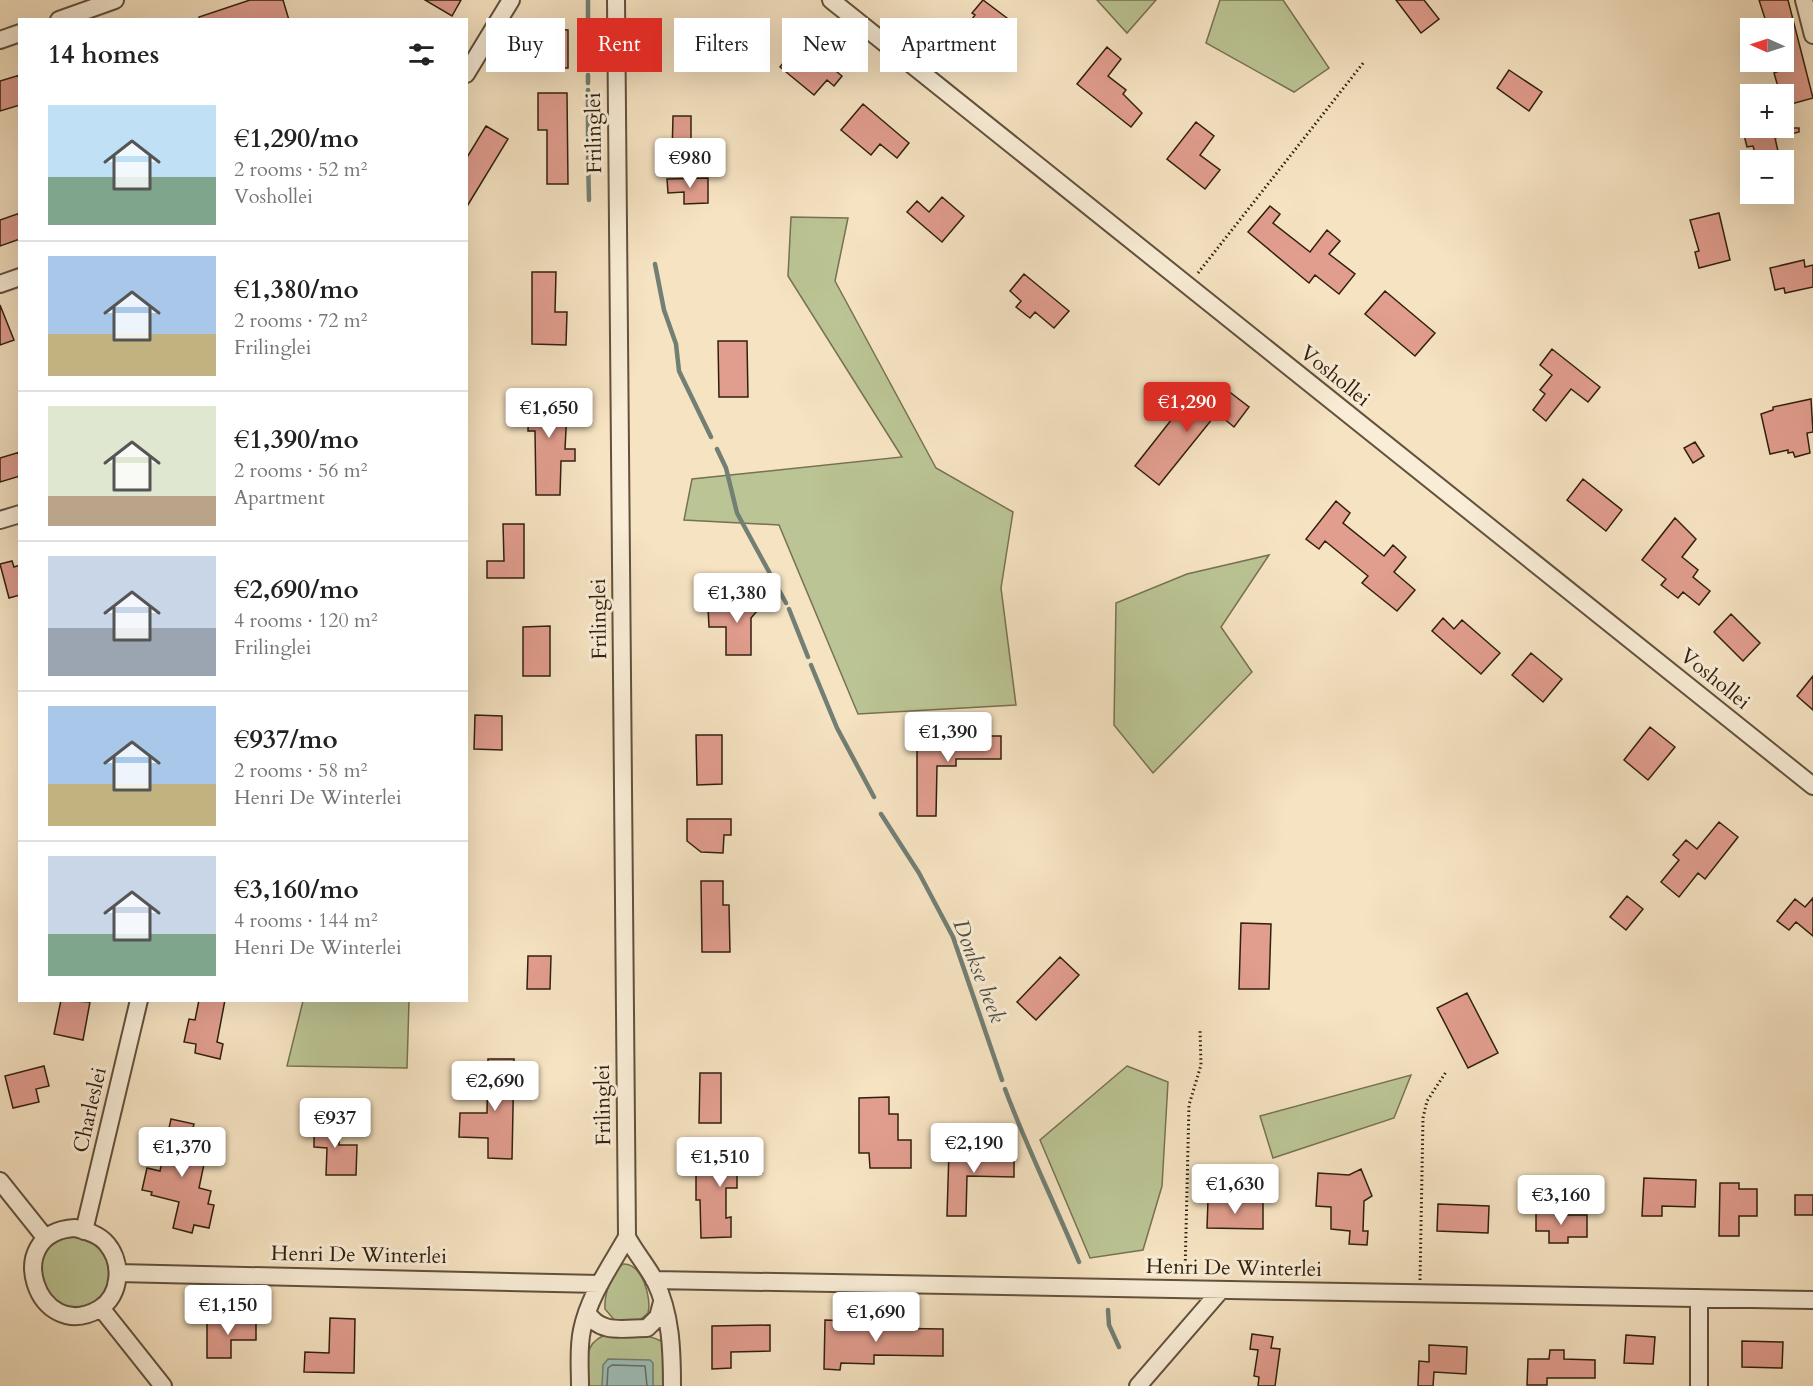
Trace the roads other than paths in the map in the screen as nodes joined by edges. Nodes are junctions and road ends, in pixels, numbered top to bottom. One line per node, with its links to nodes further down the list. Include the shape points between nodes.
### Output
1 (116, 0): 6 (street)
2 (511, 0): 10 (street)
3 (616, 0): 20 (street, Frilinglei)
4 (831, 0): 15 (street, Voshollei)
5 (1804, 0): 8 (street)
6 (65, 18)
7 (18, 34): 9 (street)
8 (1813, 35)
9 (0, 40)
10 (468, 71)
11 (18, 278): 12 (street)
12 (0, 284)
13 (18, 515): 14 (street)
14 (0, 520)
15 (1813, 786)
16 (139, 1002): 18 (street, Charleslei)
17 (0, 1180): 19 (street)
18 (84, 1231): 19 (street, via 64,1228); 21 (street, via 107,1244)
19 (44, 1236): 28 (street, via 36,1245 29,1268 38,1297 63,1314 90,1314)
20 (627, 1237): 22 (street); 23 (street)
21 (118, 1273): 23 (street, Henri De Winterlei); 28 (street, via 110,1299)
22 (654, 1280): 24 (street, Henri De Winterlei); 27 (street)
23 (600, 1284): 29 (street)
24 (1221, 1290): 25 (street, Henri De Winterlei); 33 (street)
25 (1699, 1298): 26 (street, Henri De Winterlei); 34 (street)
26 (1813, 1300)
27 (662, 1302): 29 (street, via 658,1317 647,1328 600,1327); 32 (street, via 672,1335)
28 (101, 1308): 30 (street)
29 (587, 1312): 31 (street, via 580,1346)
30 (163, 1386)
31 (580, 1386)
32 (672, 1386)
33 (1138, 1386)
34 (1699, 1386)

